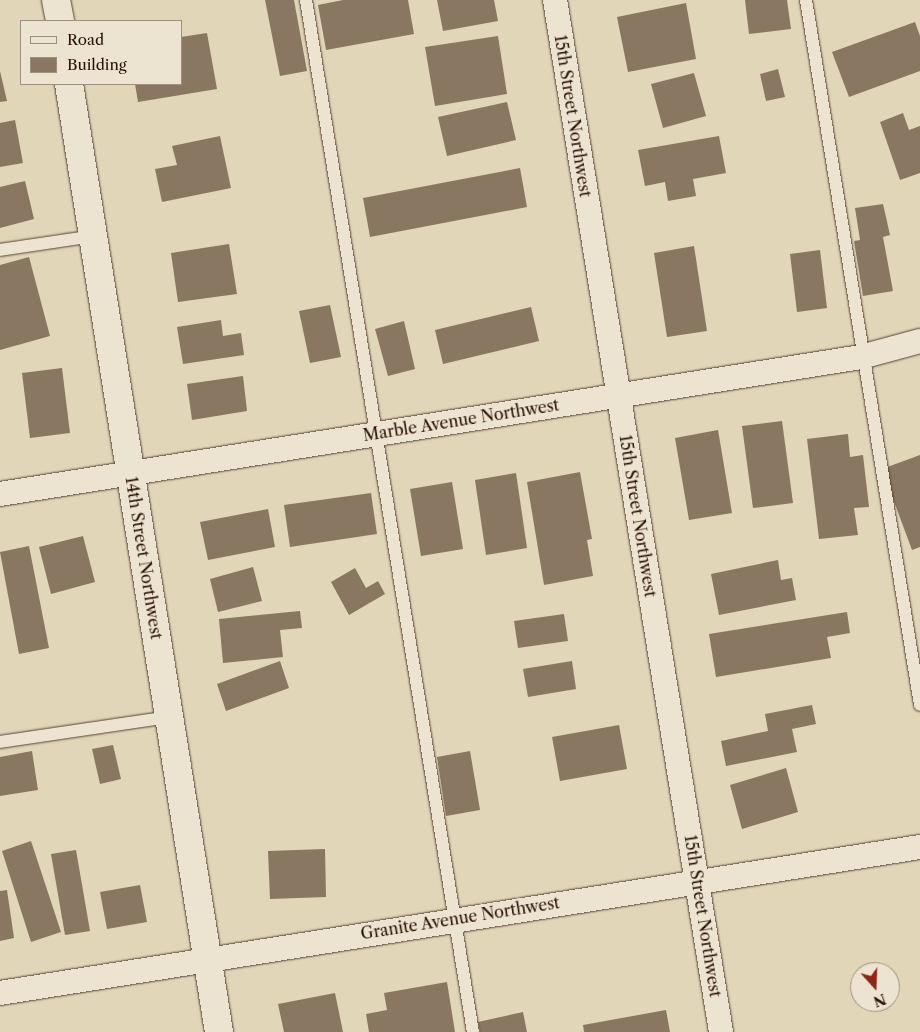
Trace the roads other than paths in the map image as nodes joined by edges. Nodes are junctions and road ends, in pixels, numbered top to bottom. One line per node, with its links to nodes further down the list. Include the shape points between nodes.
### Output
1 (56, 0): 5 (street)
2 (306, 0): 12 (lane)
3 (555, 0): 11 (street, 15th Street Northwest)
4 (806, 0): 10 (lane)
5 (60, 20)
6 (70, 85): 7 (street, 14th Street Northwest)
7 (94, 236): 8 (lane); 13 (street, 14th Street Northwest)
8 (0, 250)
9 (920, 341): 10 (street, Marble Avenue Northwest)
10 (861, 357): 11 (street, Marble Avenue Northwest); 15 (lane)
11 (617, 395): 12 (street, Marble Avenue Northwest); 19 (street, 15th Street Northwest)
12 (375, 433): 13 (street, Marble Avenue Northwest); 20 (lane)
13 (131, 473): 14 (street, Marble Avenue Northwest); 16 (street, 14th Street Northwest)
14 (0, 494)
15 (920, 705)
16 (169, 717): 17 (lane); 21 (street, 14th Street Northwest)
17 (0, 742)
18 (920, 847): 19 (street, Granite Avenue Northwest)
19 (697, 880): 20 (street, Granite Avenue Northwest); 25 (street, 15th Street Northwest)
20 (454, 919): 21 (street, Granite Avenue Northwest); 24 (lane)
21 (208, 960): 22 (street, Granite Avenue Northwest); 23 (street, 14th Street Northwest)
22 (0, 992)
23 (219, 1032)
24 (473, 1032)
25 (721, 1032)

